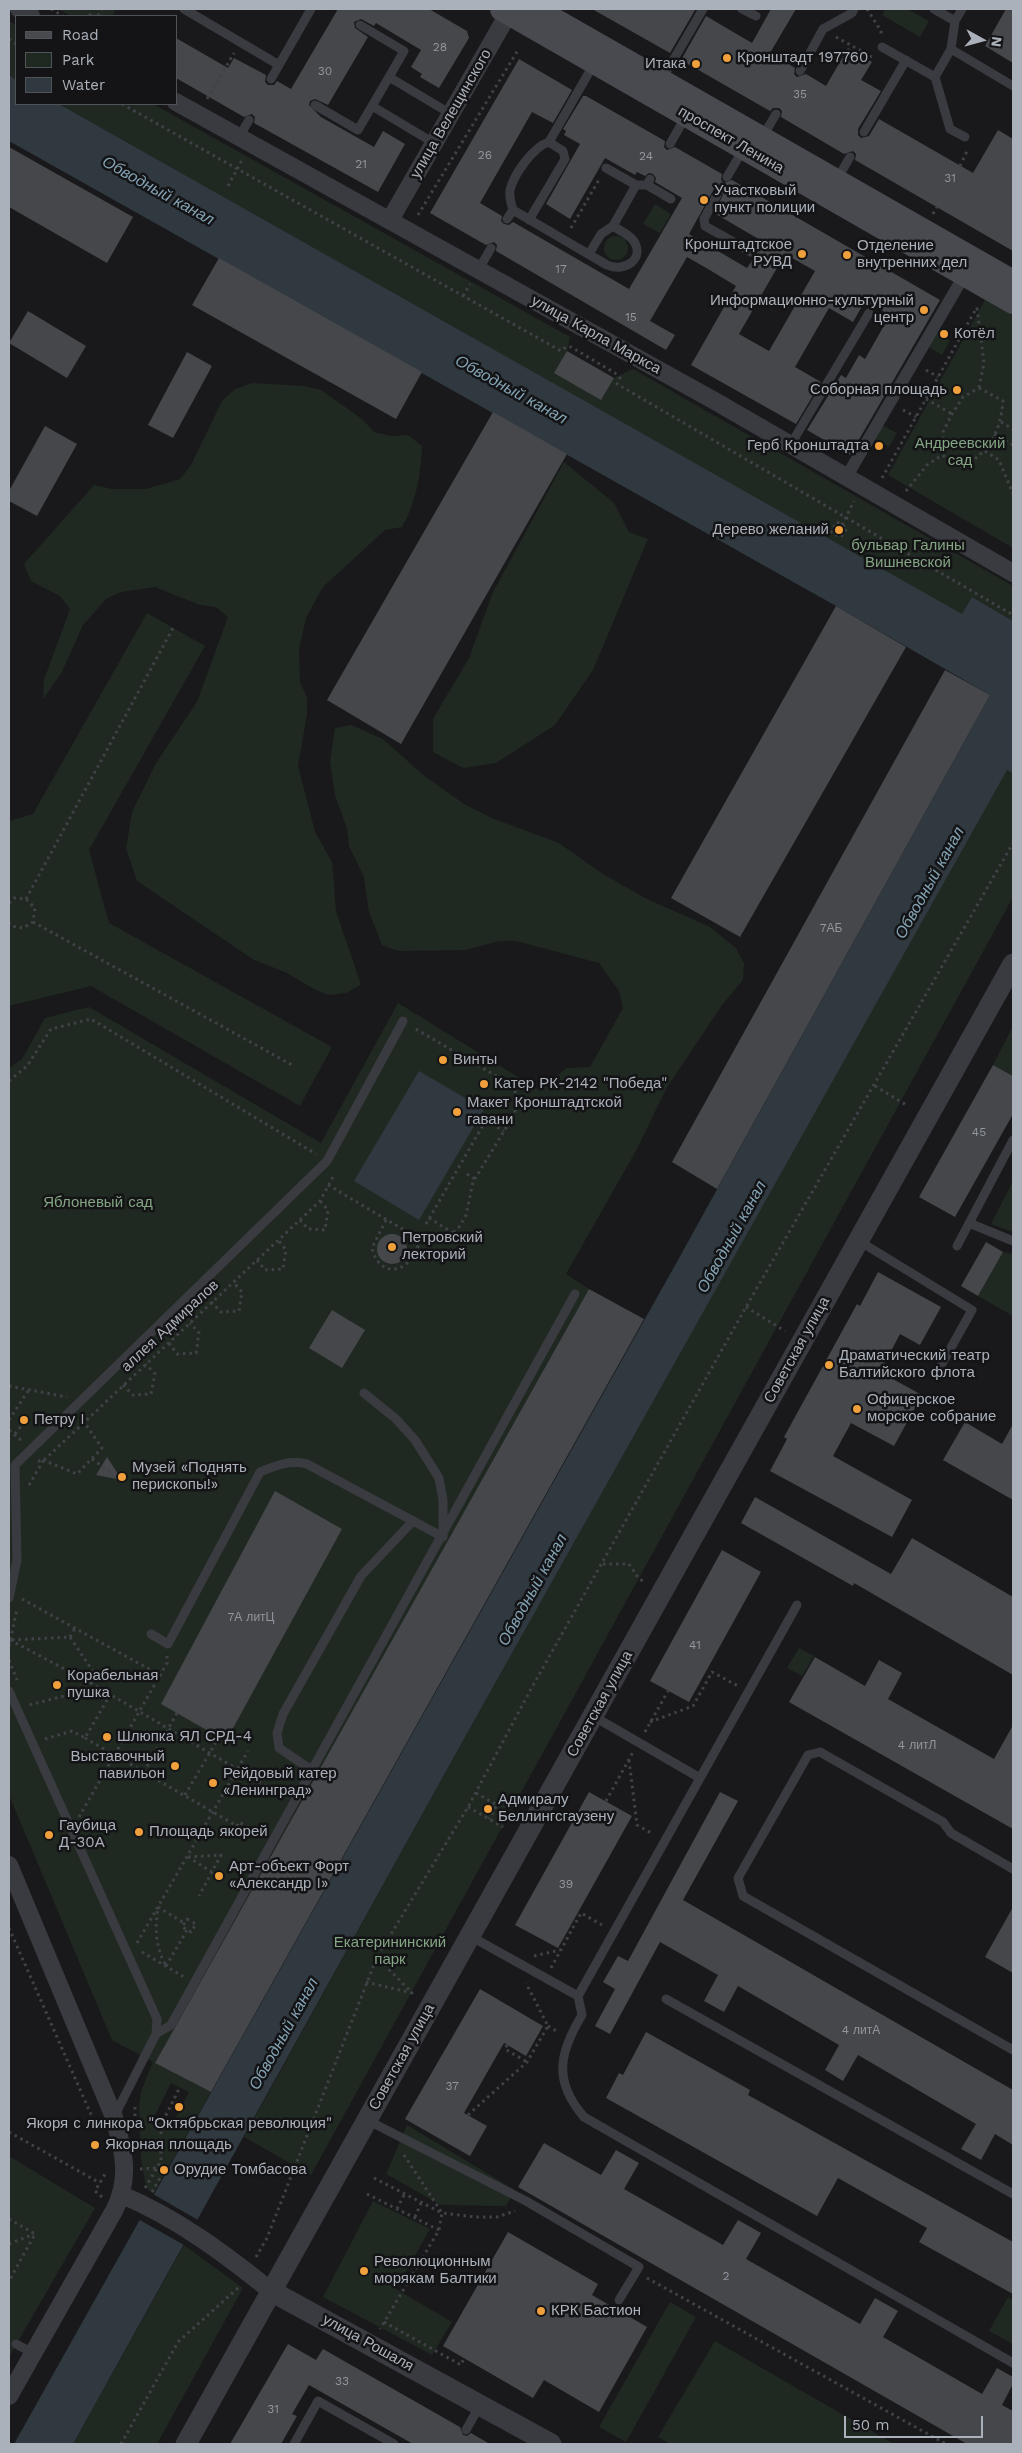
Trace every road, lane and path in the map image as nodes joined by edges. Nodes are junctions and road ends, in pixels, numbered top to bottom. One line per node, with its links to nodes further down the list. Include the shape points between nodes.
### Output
1 (18, 9): 13 (street)
2 (184, 9): 12 (lane)
3 (311, 9): 24 (lane)
4 (535, 9): 30 (main road, проспект Ленина)
5 (702, 9): 30 (lane)
6 (742, 9): 14 (lane)
7 (854, 9): 17 (lane)
8 (866, 9): 19 (path, via 881,31)
9 (934, 9): 15 (lane)
10 (962, 9): 15 (lane)
11 (507, 10): 23 (main road, проспект Ленина); 36 (street, улица Велещинского)
12 (195, 11): 18 (lane)
13 (29, 15)
14 (756, 16)
15 (955, 21): 20 (lane)
16 (360, 24): 26 (lane, via 404,51)
17 (823, 29): 19 (path, via 876,59); 25 (lane)
18 (240, 42): 24 (lane); 38 (path)
19 (886, 49): 22 (lane)
20 (950, 49): 27 (lane); 29 (lane)
21 (518, 50): 57 (path)
22 (906, 60): 27 (lane); 40 (lane)
23 (595, 62): 30 (main road, проспект Ленина); 43 (lane)
24 (279, 65): 28 (lane)
25 (800, 71)
26 (389, 77): 34 (lane); 36 (lane)
27 (935, 77): 41 (lane, via 950,129)
28 (271, 78)
29 (1013, 86)
30 (657, 88): 35 (main road, проспект Ленина)
31 (178, 103): 38 (street, улица Карла Маркса)
32 (124, 105): 49 (path)
33 (315, 105): 34 (lane, via 358,130)
34 (372, 106): 44 (lane)
35 (691, 108): 45 (main road, проспект Ленина); 46 (lane)
36 (451, 114): 44 (street, улица Велещинского)
37 (776, 114): 45 (lane)
38 (198, 115): 42 (street, улица Карла Маркса)
39 (248, 120): 42 (lane)
40 (864, 132)
41 (965, 137)
42 (245, 141): 49 (path); 59 (street, улица Карла Маркса)
43 (549, 142): 56 (lane, via 532,151 511,188 509,198); 60 (lane, via 563,150 565,159)
44 (434, 143): 59 (street, улица Велещинского)
45 (753, 143): 50 (lane); 53 (main road, проспект Ленина)
46 (670, 144)
47 (850, 157): 53 (lane)
48 (606, 168): 51 (lane); 62 (path)
49 (237, 169): 52 (path); 86 (path, via 561,351 571,348 615,373 620,378 617,384)
50 (727, 177)
51 (636, 185): 55 (lane, via 648,182); 61 (lane)
52 (228, 186)
53 (832, 188): 67 (main road, проспект Ленина); 68 (main road, проспект Ленина)
54 (717, 195): 64 (lane, via 704,218 706,226)
55 (671, 199)
56 (513, 210): 58 (lane); 60 (lane)
57 (418, 215)
58 (508, 219)
59 (390, 220): 66 (street, улица Карла Маркса)
60 (530, 220): 62 (lane)
61 (612, 226): 65 (lane, via 601,234); 65 (lane, via 632,239 636,256 631,263 624,268 615,268)
62 (564, 240): 65 (lane)
63 (491, 248): 66 (lane)
64 (751, 252)
65 (589, 254)
66 (479, 269): 77 (street, улица Карла Маркса)
67 (965, 274): 69 (main road, проспект Ленина); 81 (street)
68 (1013, 282)
69 (1013, 302)
70 (869, 313): 77 (lane)
71 (979, 388): 72 (path, via 984,363 977,307); 73 (path, via 963,396); 74 (path, via 1003,401)
72 (926, 399): 73 (path); 82 (path)
73 (952, 414): 80 (path, via 943,432)
74 (1001, 422): 75 (path); 76 (path)
75 (1013, 429)
76 (994, 434): 78 (path); 79 (path)
77 (792, 444): 81 (street, улица Карла Маркса)
78 (1013, 445)
79 (985, 452): 80 (path, via 964,468); 84 (path, via 999,460)
80 (942, 455): 83 (path, via 927,465)
81 (847, 476): 88 (street, улица Карла Маркса)
82 (882, 478)
83 (906, 492)
84 (1013, 494)
85 (855, 500): 86 (path)
86 (846, 517): 87 (path); 89 (path)
87 (842, 525): 87 (path, via 847,528 841,537 832,532 837,522)
88 (1013, 573)
89 (1013, 614)
90 (173, 628): 92 (path)
91 (1013, 843): 101 (path)
92 (26, 898): 93 (path, via 14,898); 94 (path, via 34,908)
93 (9, 903)
94 (33, 922): 95 (path, via 23,928); 99 (path)
95 (9, 926)
96 (1010, 976): 120 (street, Советская улица)
97 (403, 1022): 107 (lane)
98 (408, 1036): 105 (path, via 413,1027 510,1084 515,1091 515,1113)
99 (292, 1065)
100 (9, 1081): 107 (path, via 27,1066 50,1029 91,1019)
101 (874, 1086): 102 (path); 127 (path)
102 (908, 1106)
103 (490, 1114): 104 (path)
104 (486, 1121): 105 (path); 112 (path)
105 (504, 1131): 109 (path)
106 (1013, 1140): 115 (lane)
107 (327, 1160): 110 (path, аллея Адмиралов, via 338,1167); 137 (lane)
108 (467, 1174): 109 (path)
109 (475, 1179): 117 (path, via 466,1216)
110 (328, 1185): 111 (path, аллея Адмиралов); 114 (path)
111 (320, 1201): 113 (path, аллея Адмиралов); 113 (path, via 328,1210 325,1230 308,1229)
112 (429, 1218): 116 (path); 117 (path)
113 (300, 1220): 118 (path, аллея Адмиралов)
114 (386, 1220): 119 (path); 119 (path, via 372,1248 378,1264 385,1268 400,1268 408,1263)
115 (969, 1223): 121 (lane); 122 (lane)
116 (426, 1224)
117 (453, 1233): 119 (path, via 446,1238)
118 (278, 1240): 123 (path, аллея Адмиралов); 123 (path, via 286,1250 283,1269 265,1270)
119 (421, 1240)
120 (858, 1241): 132 (lane, via 972,1310); 173 (street, Советская улица)
121 (1013, 1241)
122 (957, 1246)
123 (256, 1260): 124 (path, аллея Адмиралов)
124 (233, 1282): 126 (path, аллея Адмиралов); 126 (path, via 242,1292 239,1311 220,1312)
125 (575, 1294): 150 (lane)
126 (212, 1302): 128 (path, аллея Адмиралов)
127 (746, 1307): 129 (path); 151 (path)
128 (190, 1323): 130 (path, аллея Адмиралов); 130 (path, via 199,1333 196,1352 178,1354)
129 (785, 1331)
130 (168, 1343): 131 (path, аллея Адмиралов)
131 (146, 1364): 133 (path, аллея Адмиралов); 133 (path, via 155,1374 151,1394 134,1395)
132 (939, 1369)
133 (124, 1385): 138 (path, аллея Адмиралов)
134 (9, 1386): 135 (path)
135 (28, 1391): 137 (path); 139 (path)
136 (364, 1393): 150 (lane, via 396,1419 439,1478 443,1500)
137 (82, 1399): 138 (path); 144 (lane)
138 (105, 1402): 140 (path, аллея Адмиралов)
139 (9, 1420)
140 (84, 1422): 145 (path, via 102,1448); 146 (path, аллея Адмиралов)
141 (22, 1425): 143 (path)
142 (9, 1430): 143 (path)
143 (15, 1434): 144 (path)
144 (31, 1450): 146 (path); 147 (lane)
145 (92, 1459): 146 (path, via 77,1474); 148 (path)
146 (43, 1460): 147 (path)
147 (15, 1465): 153 (lane, via 17,1560)
148 (112, 1473)
149 (413, 1521): 150 (lane); 159 (lane, via 307,1464 294,1461 260,1472); 184 (lane, via 360,1576 283,1714 277,1733 279,1748)
150 (442, 1537): 184 (lane)
151 (603, 1564): 152 (path, via 629,1564 639,1579); 187 (path)
152 (647, 1583)
153 (10, 1595): 155 (path)
154 (797, 1605): 165 (lane)
155 (75, 1628): 157 (path); 161 (path)
156 (151, 1634): 159 (lane)
157 (70, 1637): 158 (path); 162 (path, via 94,1673)
158 (10, 1640): 162 (path)
159 (168, 1644): 161 (path, via 167,1663)
160 (9, 1660): 163 (path)
161 (160, 1675): 170 (path)
162 (89, 1682): 166 (path); 168 (path, via 84,1691)
163 (20, 1687)
164 (9, 1691): 169 (lane)
165 (748, 1692): 174 (path, via 712,1672 693,1706); 186 (lane)
166 (110, 1695): 170 (path); 177 (path)
167 (24, 1696): 168 (path)
168 (28, 1705): 169 (path); 172 (path)
169 (16, 1708): 178 (lane)
170 (139, 1712): 175 (path); 181 (path)
171 (177, 1713): 175 (path)
172 (32, 1714)
173 (592, 1716): 186 (lane); 207 (street, Советская улица)
174 (650, 1722)
175 (168, 1729): 180 (path); 185 (path)
176 (219, 1737): 180 (path)
177 (85, 1738): 178 (path, via 72,1731); 181 (path)
178 (32, 1743): 222 (lane, via 157,2018)
179 (248, 1751): 183 (path)
180 (209, 1753): 183 (path); 188 (path)
181 (115, 1755): 185 (path); 191 (path, via 77,1820)
182 (629, 1760): 196 (path, via 637,1825)
183 (237, 1770): 189 (path); 192 (path)
184 (313, 1771): 222 (lane, via 171,2025)
185 (144, 1772): 188 (path)
186 (700, 1778): 196 (lane)
187 (476, 1793): 190 (path); 193 (path, via 497,1805)
188 (185, 1795): 192 (path)
189 (288, 1799)
190 (468, 1807): 193 (path); 212 (path)
191 (74, 1812)
192 (213, 1812): 194 (path); 197 (path)
193 (489, 1819): 195 (path)
194 (237, 1826)
195 (503, 1827)
196 (664, 1841): 206 (lane)
197 (187, 1857): 200 (path); 200 (path, via 221,1855); 202 (path)
198 (9, 1865): 229 (street)
199 (1013, 1870): 224 (lane, via 951,1833 943,1822 820,1752 808,1755 738,1878 743,1896)
200 (212, 1872): 201 (path)
201 (199, 1896)
202 (158, 1907): 203 (path); 209 (path); 214 (path, via 156,1941)
203 (184, 1923): 205 (path, via 182,1927); 205 (path, via 187,1919 196,1924 191,1932)
204 (9, 1928): 233 (path)
205 (187, 1930): 214 (path)
206 (614, 1932): 210 (path, via 581,1913); 220 (lane)
207 (470, 1936): 213 (lane); 230 (street, Советская улица)
208 (131, 1938): 209 (path)
209 (135, 1948): 211 (path); 214 (path)
210 (560, 1950): 213 (path); 217 (path)
211 (138, 1956)
212 (377, 1957): 218 (path); 218 (path, via 412,1993)
213 (514, 1960): 217 (lane); 225 (path, via 548,2026)
214 (166, 1966): 216 (path)
215 (191, 1969): 216 (path)
216 (186, 1978): 219 (path)
217 (545, 1978): 220 (lane)
218 (366, 1982): 255 (path, via 267,2238)
219 (182, 1985)
220 (578, 1996): 266 (lane, via 582,2015 568,2038 562,2064 565,2087 572,2103 584,2117)
221 (666, 1999): 243 (lane)
222 (156, 2034): 229 (lane)
223 (507, 2045): 225 (path, via 505,2049)
224 (1013, 2050)
225 (527, 2062): 228 (path)
226 (180, 2087): 236 (path, via 161,2125 161,2161)
227 (136, 2098): 231 (path)
228 (468, 2115)
229 (114, 2117): 245 (street, via 126,2176)
230 (367, 2120): 256 (lane, via 526,2201 639,2267); 259 (street, Советская улица)
231 (135, 2124)
232 (9, 2132): 245 (path, via 100,2183 96,2191)
233 (100, 2134)
234 (400, 2149): 249 (path)
235 (136, 2164): 237 (path)
236 (157, 2168): 237 (path); 244 (path)
237 (138, 2169): 239 (path)
238 (163, 2173): 244 (path)
239 (139, 2177)
240 (374, 2178): 241 (path)
241 (405, 2193): 246 (path); 247 (path)
242 (367, 2194): 247 (path)
243 (1013, 2194)
244 (146, 2197): 245 (street, улица Рошаля); 259 (street, улица Рошаля)
245 (114, 2198): 264 (street)
246 (421, 2202): 249 (path); 250 (path)
247 (397, 2209): 250 (path)
248 (524, 2209): 249 (path, via 497,2216)
249 (442, 2213): 252 (path)
250 (414, 2217): 252 (path)
251 (9, 2219): 253 (path)
252 (439, 2230): 261 (path)
253 (35, 2234): 254 (path); 257 (path)
254 (9, 2244)
255 (255, 2258)
256 (636, 2272): 260 (lane); 275 (path)
257 (9, 2281)
258 (236, 2289): 270 (path, via 178,2342)
259 (272, 2291): 268 (street, улица Рошаля); 271 (street, Советская улица)
260 (619, 2300)
261 (384, 2322): 262 (path); 265 (path, via 461,2365)
262 (381, 2328)
263 (16, 2344): 264 (lane)
264 (33, 2354): 267 (street)
265 (464, 2358)
266 (1013, 2363)
267 (9, 2396)
268 (480, 2405): 269 (lane); 274 (street, улица Рошаля)
269 (466, 2430)
270 (120, 2444)
271 (186, 2444)
272 (294, 2444): 273 (lane, via 318,2401)
273 (394, 2444)
274 (552, 2444)
275 (946, 2444)

